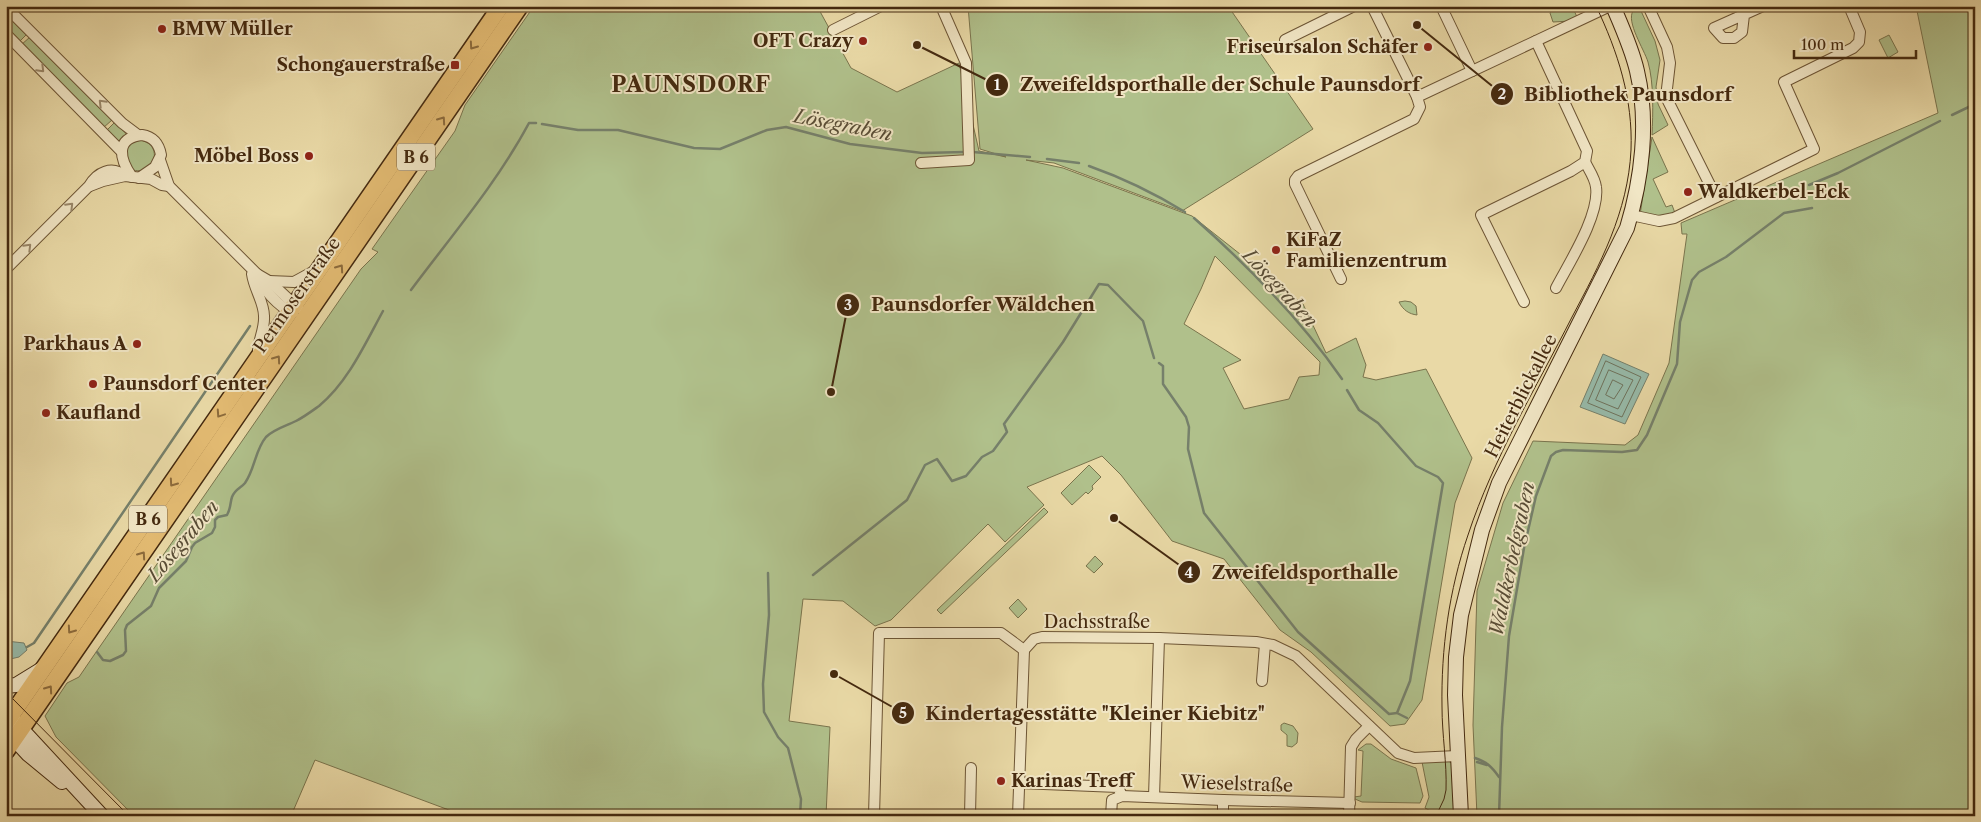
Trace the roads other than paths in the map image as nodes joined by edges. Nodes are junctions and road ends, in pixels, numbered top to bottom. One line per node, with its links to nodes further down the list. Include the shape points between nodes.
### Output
1 (501, 6): 29 (main road, Permoserstraße / B 6, one-way to 29)
2 (520, 6): 37 (main road, Permoserstraße / B 6, one-way to 2)
3 (881, 6): 14 (street)
4 (941, 6): 24 (street, via 966,64 968,160)
5 (1354, 6): 16 (street)
6 (1372, 6): 19 (street)
7 (1441, 6): 18 (street)
8 (1611, 6): 17 (street); 28 (main road, Heiterblickallee, via 1626,36 1642,100 1639,173)
9 (1648, 6): 27 (street, via 1667,47 1670,63 1666,97)
10 (1763, 6): 13 (street)
11 (1849, 6): 27 (street, via 1860,32 1859,42 1784,82 1814,149)
12 (6, 7): 20 (street, one-way to 12, via 122,123)
13 (1744, 15)
14 (833, 30)
15 (6, 34): 21 (street, one-way to 21)
16 (1285, 40)
17 (1536, 41): 18 (street); 23 (street, via 1587,151)
18 (1472, 71): 19 (street)
19 (1416, 98): 32 (street, via 1420,107 1414,119 1295,180)
20 (138, 135): 21 (street, via 129,140); 22 (street, via 155,141 160,150)
21 (122, 151): 25 (street, via 122,160)
22 (160, 160): 25 (street, via 153,169); 26 (street)
23 (1585, 162): 34 (street, via 1596,186 1595,205); 35 (street, via 1481,215)
24 (921, 163)
25 (132, 177): 26 (street, via 151,179); 30 (street, one-way to 25, via 89,186)
26 (169, 186): 31 (street)
27 (1716, 197): 28 (street, via 1674,218 1659,221)
28 (1631, 214): 47 (main road, Heiterblickallee, via 1499,483 1482,530 1461,615 1456,656)
29 (321, 267): 33 (street, via 294,282); 36 (main road, Permoserstraße / B 6)
30 (6, 269)
31 (254, 271): 33 (street); 36 (street, via 259,282); 38 (street, via 254,286 264,316)
32 (1341, 280)
33 (269, 281): 36 (street)
34 (1556, 288)
35 (1524, 302)
36 (292, 308): 37 (street); 38 (main road, Permoserstraße / B 6)
37 (306, 318): 46 (main road, Permoserstraße / B 6, one-way to 37)
38 (258, 359): 42 (main road, Permoserstraße / B 6, one-way to 42)
39 (1160, 638): 40 (street, Dachsstraße); 41 (street, Dachsstraße, via 1042,637 1034,639); 51 (street)
40 (1265, 644): 43 (street); 45 (street, Dachsstraße, via 1296,656)
41 (1024, 650): 49 (street); 56 (street, Dachsstraße, via 1001,633 879,633)
42 (46, 666): 44 (main road, via 16,685); 46 (main road, Permoserstraße / B 6)
43 (1262, 681)
44 (6, 686)
45 (1368, 726): 47 (street, Dachsstraße, via 1404,756); 53 (street, via 1351,747)
46 (10, 729): 54 (main road, via 28,754); 55 (main road)
47 (1458, 756): 62 (main road, Heiterblickallee)
48 (971, 768): 57 (street)
49 (1019, 783): 50 (street, via 1118,787); 58 (street)
50 (1122, 796): 51 (street, Wieselstraße); 59 (street, via 1112,800)
51 (1154, 797): 52 (street, Wieselstraße)
52 (1223, 800): 53 (street, Wieselstraße); 60 (street)
53 (1350, 804): 61 (street)
54 (97, 816)
55 (102, 816)
56 (874, 816)
57 (970, 816)
58 (1018, 816)
59 (1111, 816)
60 (1223, 816)
61 (1349, 816)
62 (1461, 816)

